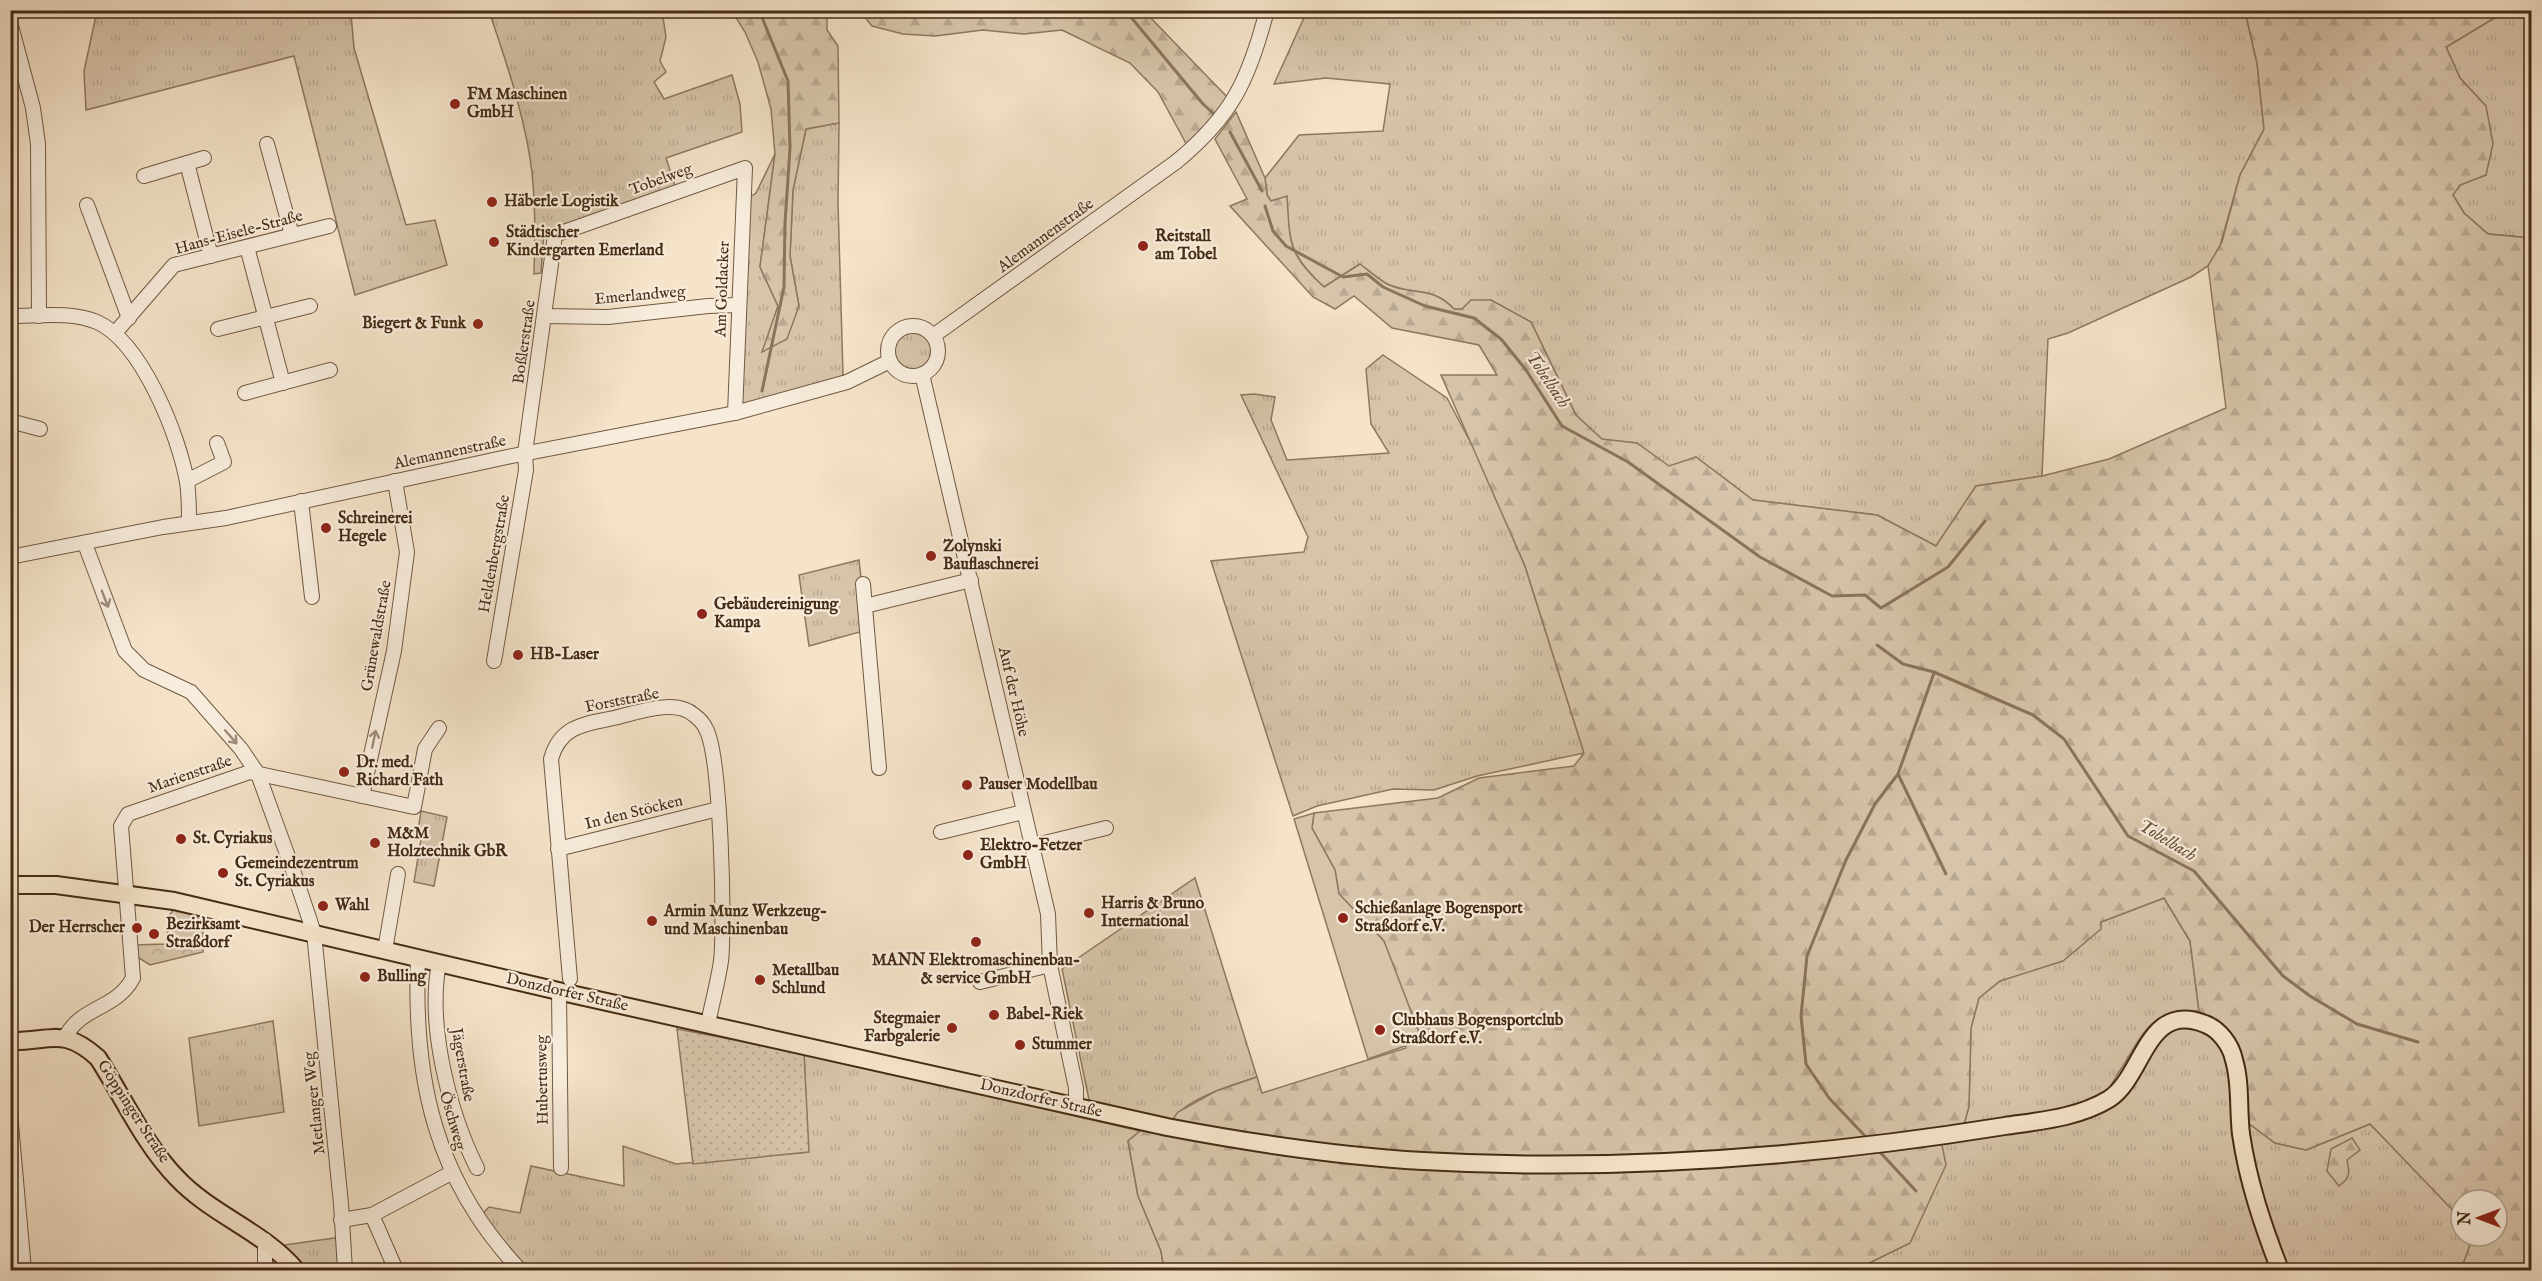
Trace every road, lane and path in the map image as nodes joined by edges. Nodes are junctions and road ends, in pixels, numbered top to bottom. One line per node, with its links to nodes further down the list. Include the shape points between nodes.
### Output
1 (1267, 10): 23 (street, Alemannenstraße, via 1257,48 1231,104 1204,139)
2 (10, 22): 17 (street, via 33,108 38,144)
3 (267, 144): 10 (street)
4 (204, 158): 5 (street)
5 (187, 163): 7 (street); 13 (street)
6 (745, 168): 11 (street, Tobelweg); 14 (street, Am Goldacker)
7 (144, 176)
8 (87, 205): 20 (street)
9 (329, 226): 10 (street, Hans-Eisele-Straße)
10 (292, 235): 12 (street, Hans-Eisele-Straße)
11 (555, 235): 18 (street, Boßlerstraße)
12 (247, 247): 13 (street, Hans-Eisele-Straße); 19 (street)
13 (211, 256): 20 (street, Hans-Eisele-Straße, via 174,265)
14 (738, 305): 18 (street, Emerlandweg, via 608,317); 29 (street, Am Goldacker)
15 (310, 306): 19 (street)
16 (10, 316): 17 (street)
17 (39, 316): 22 (street, via 72,316 96,322)
18 (545, 316): 33 (street, Boßlerstraße)
19 (265, 317): 21 (street); 27 (street)
20 (129, 318): 22 (street, Hans-Eisele-Straße)
21 (218, 329)
22 (115, 333): 34 (street, via 158,399)
23 (933, 336): 24 (street, via 921,327 900,329 888,346); 26 (street, via 938,346 937,358 932,368)
24 (890, 361): 26 (street, via 901,373); 29 (street, Alemannenstraße, via 836,385)
25 (330, 370): 27 (street)
26 (922, 374): 40 (street, Auf der Höhe)
27 (283, 383): 28 (street)
28 (245, 393)
29 (735, 413): 33 (street, Alemannenstraße)
30 (10, 421): 31 (street)
31 (40, 429)
32 (217, 443): 34 (street, via 224,462)
33 (525, 453): 35 (street, Alemannenstraße); 44 (street, Heldenbergstraße, via 526,470)
34 (187, 481): 37 (street)
35 (395, 481): 36 (street, Alemannenstraße); 48 (street, Grünewaldstraße, one-way to 35, via 394,651 407,552)
36 (302, 501): 37 (street, Alemannenstraße); 42 (street)
37 (189, 523): 38 (street, Alemannenstraße)
38 (85, 544): 39 (street, Alemannenstraße); 47 (street, Metlanger Weg, one-way to 47, via 125,651 144,670 191,692)
39 (10, 557)
40 (971, 580): 43 (street); 50 (street, Auf der Höhe)
41 (863, 584): 43 (street)
42 (312, 597)
43 (865, 606): 46 (street)
44 (494, 661)
45 (439, 728): 48 (street, Marienstraße, via 425,749 414,807)
46 (879, 768)
47 (258, 774): 48 (street, Marienstraße); 57 (street, Marienstraße, via 237,775 128,814 121,826); 58 (street, Metlanger Weg)
48 (362, 796)
49 (718, 809): 54 (street, In den Stöcken); 54 (street, Forststraße, via 707,729 693,714 666,707 584,724 555,742 550,759); 65 (street, Forststraße, via 721,961)
50 (1023, 812): 52 (street); 53 (street, Auf der Höhe)
51 (1106, 828): 53 (street)
52 (941, 832)
53 (1032, 846): 62 (street, Auf der Höhe, via 1048,914)
54 (558, 849): 64 (street, Forststraße)
55 (398, 874): 59 (street)
56 (10, 885): 57 (main road, Donzdorfer Straße, via 56,885)
57 (126, 894): 58 (main road, Donzdorfer Straße); 66 (street, Marienstraße, via 133,978 117,998 72,1024)
58 (314, 933): 59 (main road, Donzdorfer Straße); 74 (street, Metlanger Weg)
59 (385, 950): 60 (main road, Donzdorfer Straße)
60 (418, 958): 61 (main road, Donzdorfer Straße); 72 (street, Öschweg, via 418,1046 422,1075)
61 (439, 963): 64 (main road, Donzdorfer Straße); 70 (street, Jägerstraße, via 436,1016 446,1076 456,1120)
62 (1050, 964): 63 (street); 68 (street, Auf der Höhe, via 1076,1088)
63 (981, 982)
64 (564, 985): 65 (main road, Donzdorfer Straße); 71 (street, Hubertusweg)
65 (708, 1024): 68 (main road, Donzdorfer Straße)
66 (65, 1038): 67 (main road, Göppinger Straße); 75 (main road, Göppinger Straße, via 98,1058 176,1177 219,1212)
67 (10, 1041)
68 (1076, 1106): 82 (main road, Donzdorfer Straße, via 1266,1144 1424,1161 1556,1163 1771,1155 1948,1135 2073,1115 2117,1093 2162,1027 2180,1020 2196,1021 2209,1025 2224,1039 2235,1060 2248,1170 2257,1208)
69 (10, 1113): 76 (street)
70 (477, 1168)
71 (561, 1168)
72 (451, 1173): 73 (street); 81 (street, Öschweg, via 488,1233)
73 (372, 1215): 74 (street); 80 (street)
74 (341, 1220): 79 (street, Metlanger Weg)
75 (265, 1240): 77 (street); 78 (main road, Göppinger Straße)
76 (24, 1270)
77 (265, 1270)
78 (296, 1270)
79 (345, 1270)
80 (396, 1270)
81 (520, 1270)
82 (2280, 1270)

